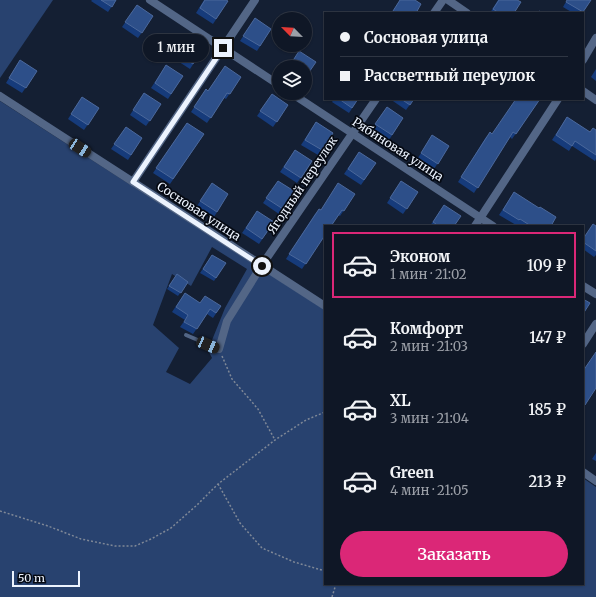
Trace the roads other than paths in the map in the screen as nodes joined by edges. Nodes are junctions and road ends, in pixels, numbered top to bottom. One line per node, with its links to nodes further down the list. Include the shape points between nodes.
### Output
1 (150, 0): 8 (street)
2 (255, 0): 8 (street)
3 (443, 0): 5 (street)
4 (448, 0): 6 (street)
5 (435, 12)
6 (466, 12)
7 (596, 38): 9 (street)
8 (223, 48): 10 (street); 18 (street)
9 (584, 58)
10 (272, 80)
11 (584, 92): 16 (street)
12 (0, 96): 18 (street, Сосновая улица)
13 (301, 100): 17 (street, Рябиновая улица)
14 (375, 100): 17 (street, Ягодный переулок)
15 (557, 100): 19 (street)
16 (596, 100)
17 (352, 134): 19 (street, Рябиновая улица); 22 (street, Ягодный переулок)
18 (133, 182): 22 (street, Сосновая улица)
19 (480, 218): 20 (street); 21 (street, Рябиновая улица)
20 (476, 225)
21 (491, 225)
22 (262, 266): 25 (street, Сосновая улица); 29 (street, Ягодный переулок, via 226,321)
23 (584, 287): 24 (street)
24 (596, 294)
25 (324, 305)
26 (596, 324): 28 (street)
27 (186, 335): 29 (lane)
28 (584, 342)
29 (219, 349)
30 (584, 473): 31 (street)
31 (596, 481)

